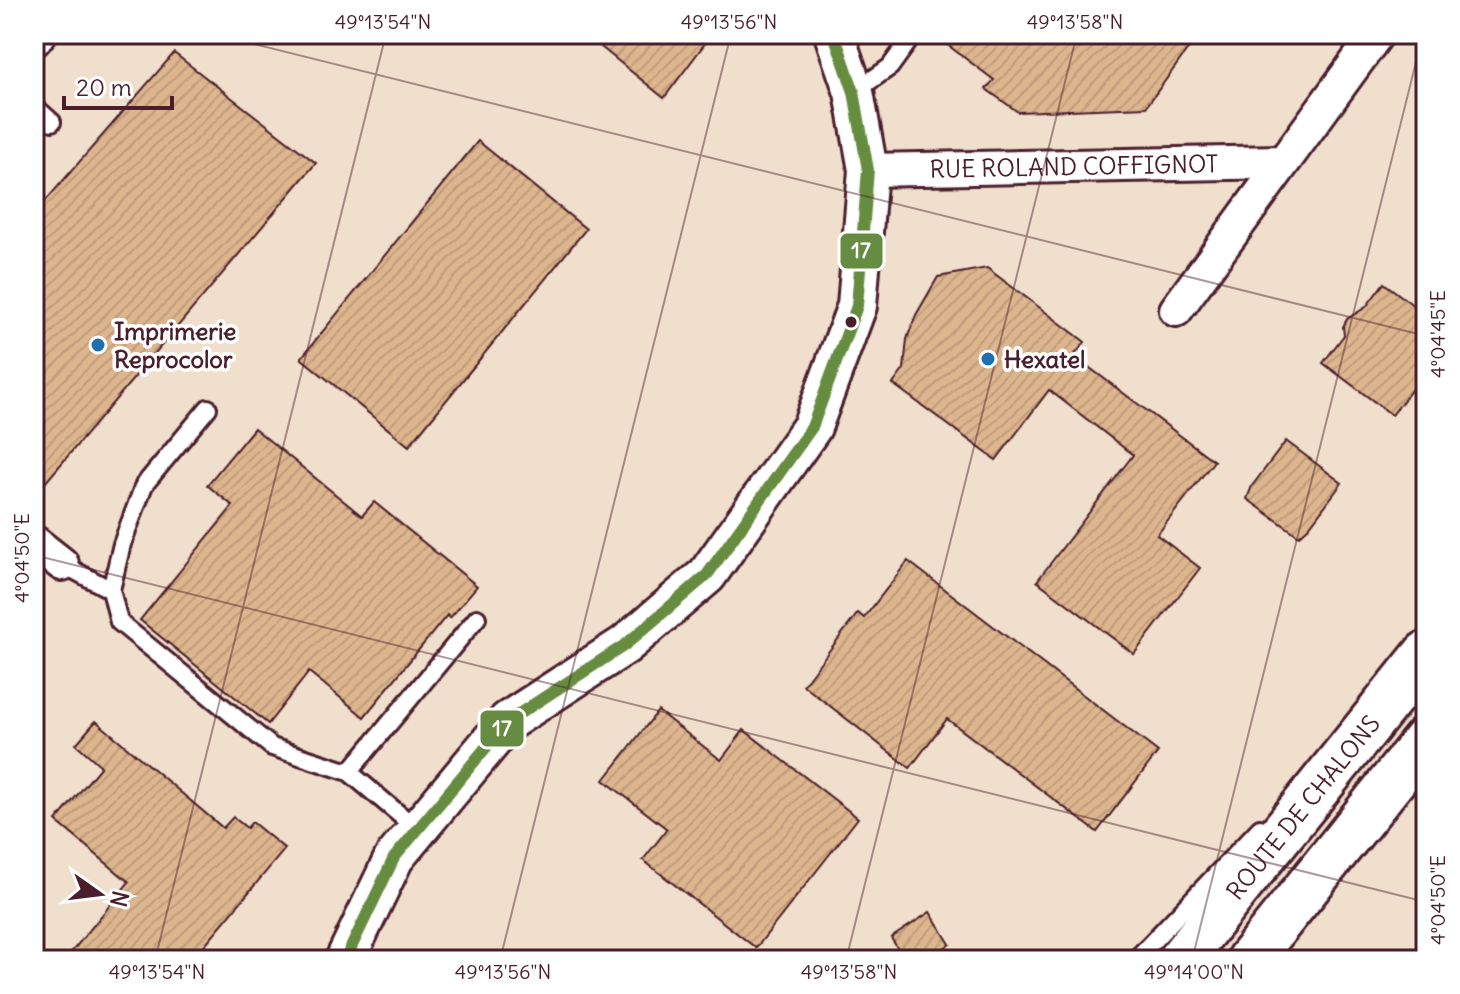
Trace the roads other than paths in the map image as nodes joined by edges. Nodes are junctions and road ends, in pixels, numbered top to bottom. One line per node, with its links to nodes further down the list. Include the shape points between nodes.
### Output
1 (39, 34): 5 (street)
2 (834, 34): 6 (street)
3 (914, 34): 6 (lane, via 890,67)
4 (1377, 34): 9 (street)
5 (34, 40)
6 (854, 92): 10 (street)
7 (34, 106): 8 (lane)
8 (52, 122)
9 (1282, 162): 10 (street, RUE ROLAND COFFIGNOT); 11 (street)
10 (868, 170): 22 (street, via 857,306 812,427 707,575 625,645 508,721)
11 (1176, 310)
12 (208, 408): 15 (lane, via 144,485)
13 (34, 542): 14 (street)
14 (62, 564): 15 (lane)
15 (111, 590): 19 (lane, via 119,622 272,747)
16 (477, 618): 19 (lane)
17 (1426, 653): 20 (lane); 25 (main road, ROUTE DE CHALONS)
18 (1426, 739): 26 (main road)
19 (349, 772): 22 (lane)
20 (1297, 789)
21 (1275, 812): 24 (lane)
22 (418, 830): 23 (street, via 394,858)
23 (345, 960)
24 (1135, 960)
25 (1180, 960)
26 (1249, 960)

